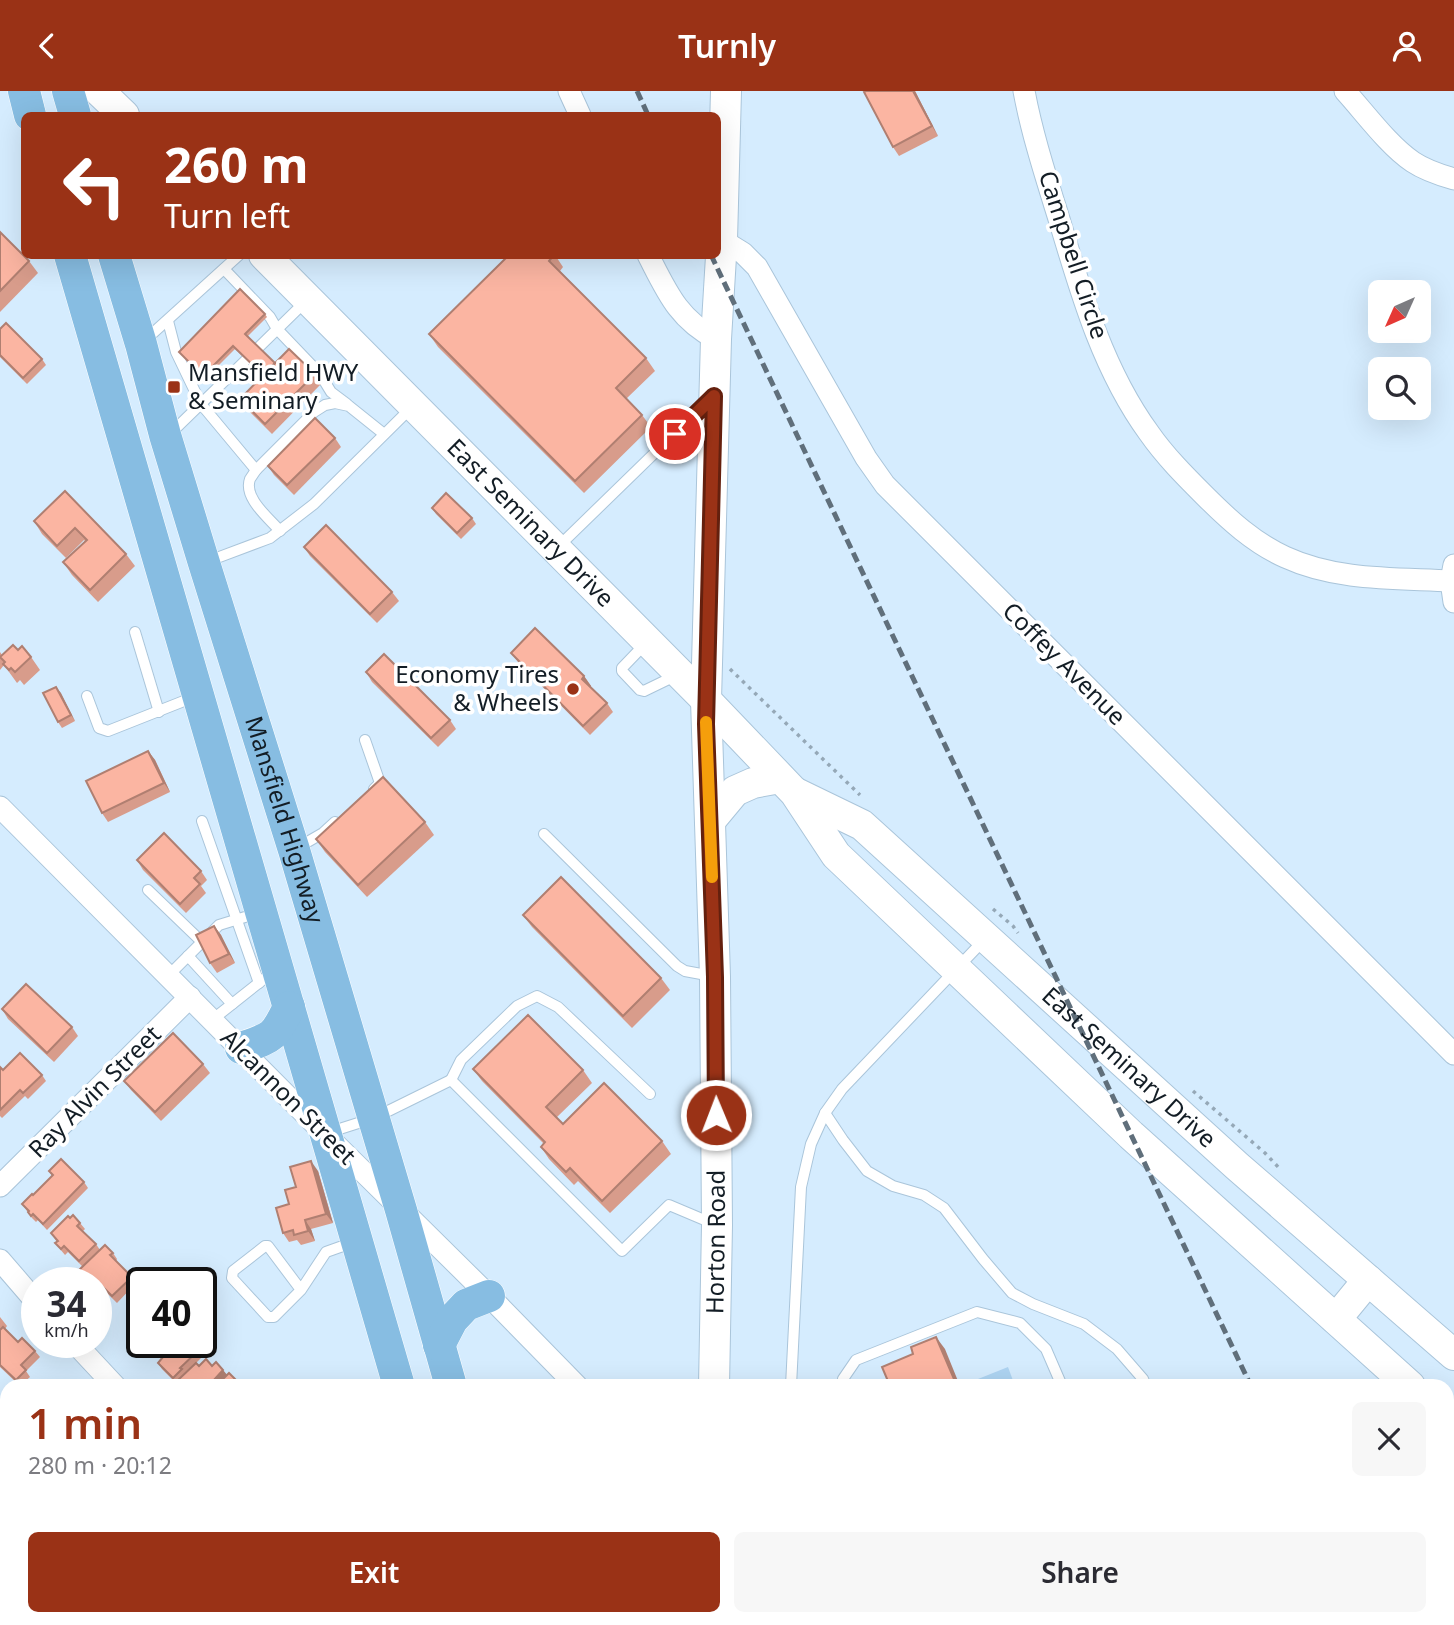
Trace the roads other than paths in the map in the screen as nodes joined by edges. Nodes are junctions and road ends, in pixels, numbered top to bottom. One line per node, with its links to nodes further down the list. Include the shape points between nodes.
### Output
1 (23, 91): 8 (main road)
2 (68, 91): 9 (main road)
3 (100, 91): 10 (main road)
4 (569, 91): 11 (street)
5 (726, 91): 13 (main road, Horton Road)
6 (1024, 91): 39 (street, Campbell Circle, via 1086,308 1122,391 1175,466 1235,525 1282,557 1347,576)
7 (1345, 91): 12 (street, via 1400,151 1436,174)
8 (29, 112)
9 (74, 112)
10 (121, 112)
11 (579, 112)
12 (1454, 179)
13 (722, 240): 14 (main road, Horton Road); 70 (street, Coffey Avenue, via 757,267 885,485)
14 (721, 256)
15 (71, 259): 43 (main road, Mansfield Highway)
16 (115, 259): 26 (main road, Mansfield Highway)
17 (235, 259): 21 (lane)
18 (268, 259): 22 (main road, East Seminary Drive)
19 (650, 259): 25 (street, via 671,300 687,319)
20 (721, 259): 25 (main road, Horton Road)
21 (224, 269): 23 (lane); 24 (lane)
22 (308, 300): 24 (lane); 31 (main road, East Seminary Drive)
23 (168, 321): 26 (lane); 30 (lane, via 176,352)
24 (277, 329): 27 (lane); 32 (lane, via 331,392)
25 (716, 339): 29 (main road, Horton Road)
26 (141, 344): 34 (main road, Mansfield Highway)
27 (258, 348)
28 (246, 359): 30 (lane)
29 (714, 396): 37 (lane); 45 (main road, Horton Road)
30 (201, 404): 34 (lane); 35 (lane)
31 (413, 405): 33 (lane); 37 (main road, East Seminary Drive)
32 (349, 406): 33 (lane); 35 (lane, via 335,403 314,412)
33 (384, 434): 36 (lane)
34 (166, 437): 38 (main road, Mansfield Highway)
35 (256, 470): 36 (lane, via 249,488 253,499)
36 (280, 531): 38 (lane)
37 (556, 549): 41 (main road, East Seminary Drive)
38 (204, 563): 55 (main road, Mansfield Highway)
39 (1453, 583)
40 (135, 632): 46 (lane)
41 (648, 642): 42 (main road, East Seminary Drive); 42 (lane, via 622,668 640,690)
42 (680, 673): 45 (main road, East Seminary Drive)
43 (198, 695): 46 (lane); 57 (main road, Mansfield Highway)
44 (87, 696): 46 (lane, via 99,728 108,731)
45 (706, 700): 48 (main road, East Seminary Drive); 53 (main road, Horton Road)
46 (159, 712)
47 (365, 740): 49 (lane, via 380,783)
48 (788, 785): 53 (main road, via 753,783 735,791); 58 (main road, East Seminary Drive, via 862,825); 61 (main road, East Seminary Drive, via 836,855)
49 (361, 800)
50 (0, 807): 63 (street, Alcannon Street)
51 (342, 816): 55 (lane)
52 (202, 821): 57 (lane)
53 (709, 821): 64 (main road, Horton Road)
54 (544, 834): 64 (lane, via 677,966)
55 (294, 850): 74 (main road, Mansfield Highway)
56 (148, 890): 59 (lane)
57 (249, 916): 59 (lane, via 219,925); 62 (main road, Mansfield Highway)
58 (986, 938): 61 (lane); 81 (main road, East Seminary Drive)
59 (202, 942): 60 (lane)
60 (188, 955): 63 (lane); 66 (lane)
61 (956, 969): 73 (lane); 85 (main road, East Seminary Drive, via 1131,1135)
62 (268, 975): 66 (lane); 67 (main road, Mansfield Highway)
63 (168, 976): 65 (street, Alcannon Street)
64 (715, 977): 78 (main road, Horton Road)
65 (190, 997): 68 (street, Alcannon Street); 76 (street, Ray Alvin Street)
66 (232, 1004): 68 (lane)
67 (289, 1007): 69 (main road, via 278,1032); 75 (main road, Mansfield Highway)
68 (212, 1020): 69 (street, Alcannon Street)
69 (241, 1048): 75 (street, Alcannon Street)
70 (1454, 1054)
71 (451, 1080): 72 (lane, via 461,1061 517,1006 537,996 558,1007); 74 (lane); 78 (lane, via 622,1251 669,1205)
72 (650, 1094)
73 (825, 1112): 94 (lane, via 811,1144 801,1187); 97 (lane, via 867,1171 944,1208 1012,1293 1084,1325 1117,1349)
74 (373, 1118): 75 (lane); 77 (main road, Mansfield Highway)
75 (325, 1134): 77 (street, Alcannon Street); 79 (main road, Mansfield Highway)
76 (0, 1186)
77 (401, 1210): 84 (street, Alcannon Street); 86 (main road, Mansfield Highway)
78 (717, 1226): 93 (main road, Horton Road)
79 (357, 1241): 83 (lane, via 326,1252); 90 (main road, Mansfield Highway)
80 (0, 1259): 82 (street)
81 (1368, 1280): 85 (main road); 87 (main road, East Seminary Drive)
82 (21, 1284)
83 (301, 1290): 83 (lane, via 274,1317 268,1317 232,1278 233,1271 265,1245)
84 (489, 1296): 86 (main road, via 466,1305); 92 (street, Alcannon Street)
85 (1336, 1319): 98 (main road, East Seminary Drive)
86 (439, 1345): 91 (main road, Mansfield Highway)
87 (1454, 1355)
88 (89, 1358): 89 (street)
89 (108, 1379)
90 (397, 1379)
91 (448, 1379)
92 (570, 1379)
93 (714, 1379)
94 (791, 1379)
95 (844, 1379): 96 (lane, via 856,1360 977,1312 1020,1323 1046,1349)
96 (1059, 1379)
97 (1143, 1379)
98 (1402, 1379)

